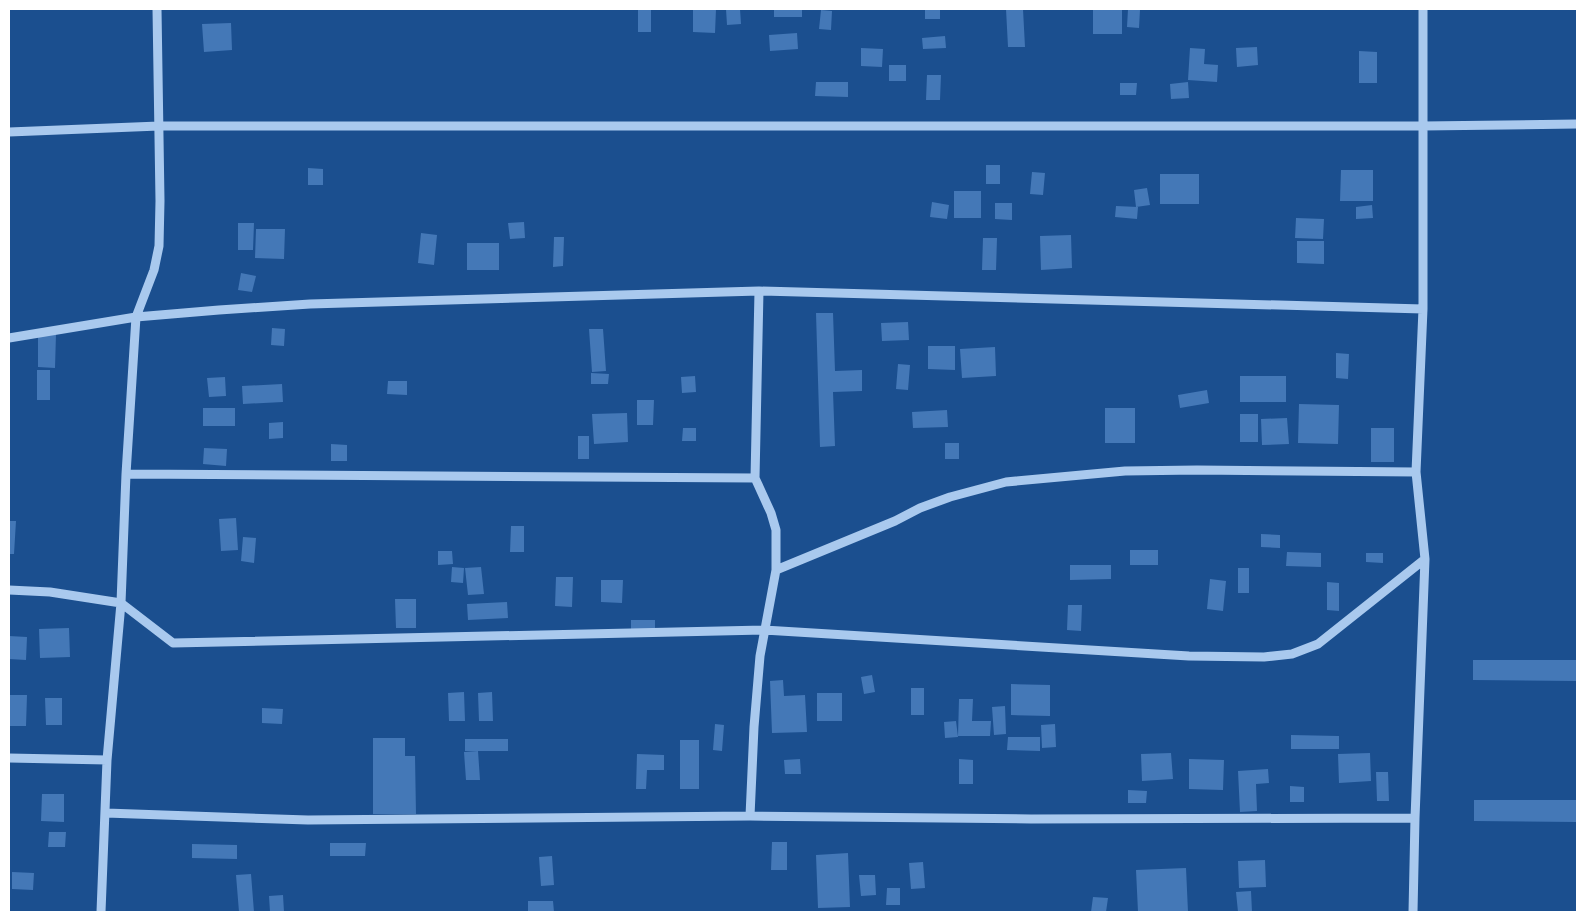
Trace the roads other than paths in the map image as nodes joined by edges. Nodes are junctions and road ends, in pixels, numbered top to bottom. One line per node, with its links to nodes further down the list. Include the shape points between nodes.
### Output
1 (157, 9): 4 (street)
2 (1423, 9): 5 (street)
3 (1577, 124): 5 (street)
4 (159, 126): 5 (street); 6 (street); 9 (street, via 159,246 154,270)
5 (1423, 126): 8 (street)
6 (9, 132)
7 (759, 292): 8 (street); 9 (street, via 310,304); 13 (street)
8 (1423, 309): 11 (street)
9 (136, 317): 10 (street); 12 (street)
10 (9, 338)
11 (1416, 472): 14 (street); 15 (street, via 1134,471 1006,482 920,508)
12 (126, 474): 13 (street); 17 (street)
13 (755, 478): 15 (street, via 776,530)
14 (1425, 560): 18 (street, via 1318,644 1292,654 1264,657 1180,655); 23 (street)
15 (776, 570): 18 (street)
16 (9, 590): 17 (street)
17 (121, 602): 18 (street, via 173,643); 20 (street)
18 (764, 630): 22 (street, via 754,727)
19 (9, 758): 20 (street)
20 (107, 760): 21 (street)
21 (106, 813): 22 (street, via 308,820); 24 (street)
22 (750, 816): 23 (street)
23 (1415, 818): 25 (street)
24 (101, 912)
25 (1413, 912)

